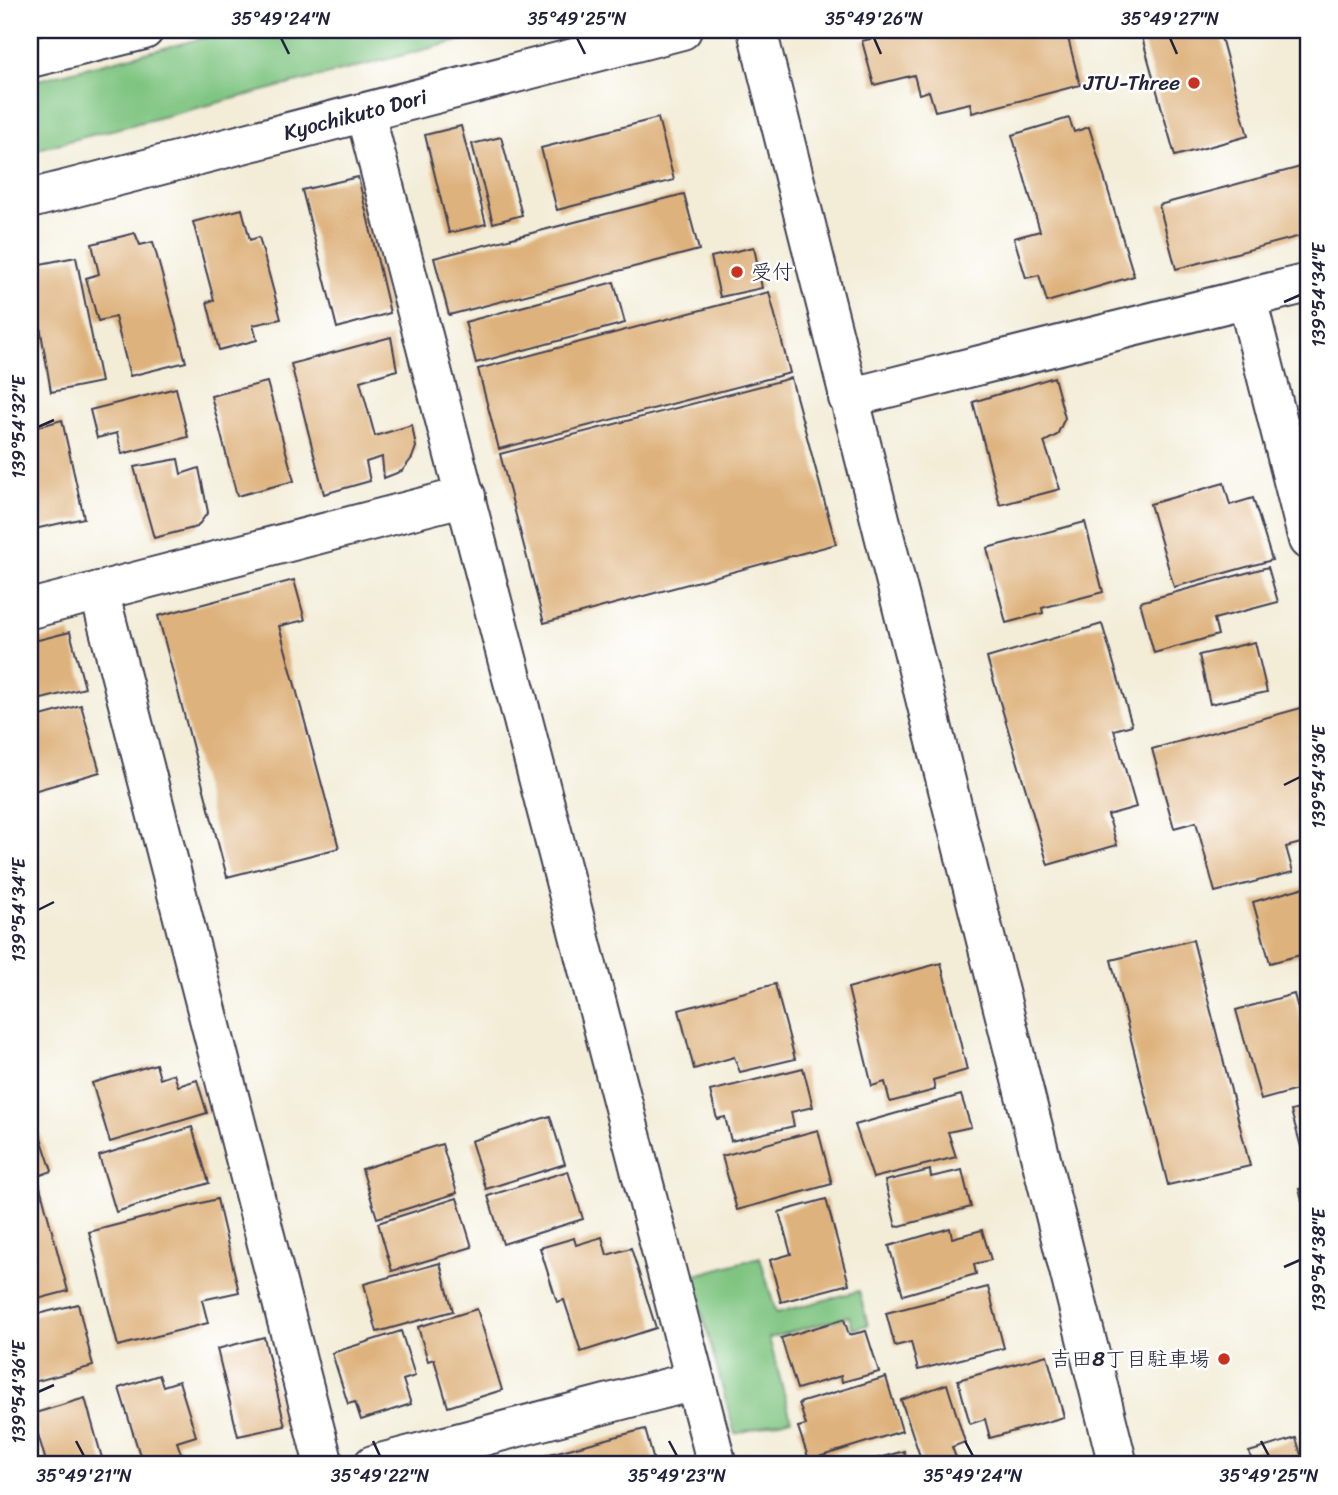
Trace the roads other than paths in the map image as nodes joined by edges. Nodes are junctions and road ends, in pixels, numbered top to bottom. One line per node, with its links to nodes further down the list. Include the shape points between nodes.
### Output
1 (144, 30): 4 (street)
2 (682, 30): 5 (street, Kyochikuto Dori)
3 (757, 30): 9 (street)
4 (30, 58)
5 (365, 113): 6 (street, Kyochikuto Dori); 10 (street)
6 (30, 199)
7 (1308, 283): 8 (street)
8 (1247, 299): 9 (street); 11 (street)
9 (848, 398): 18 (street)
10 (466, 496): 12 (street); 14 (street)
11 (1308, 540)
12 (99, 591): 13 (street); 15 (street)
13 (30, 609)
14 (694, 1381): 16 (street); 17 (street)
15 (324, 1465)
16 (373, 1465)
17 (716, 1465)
18 (1118, 1465)

